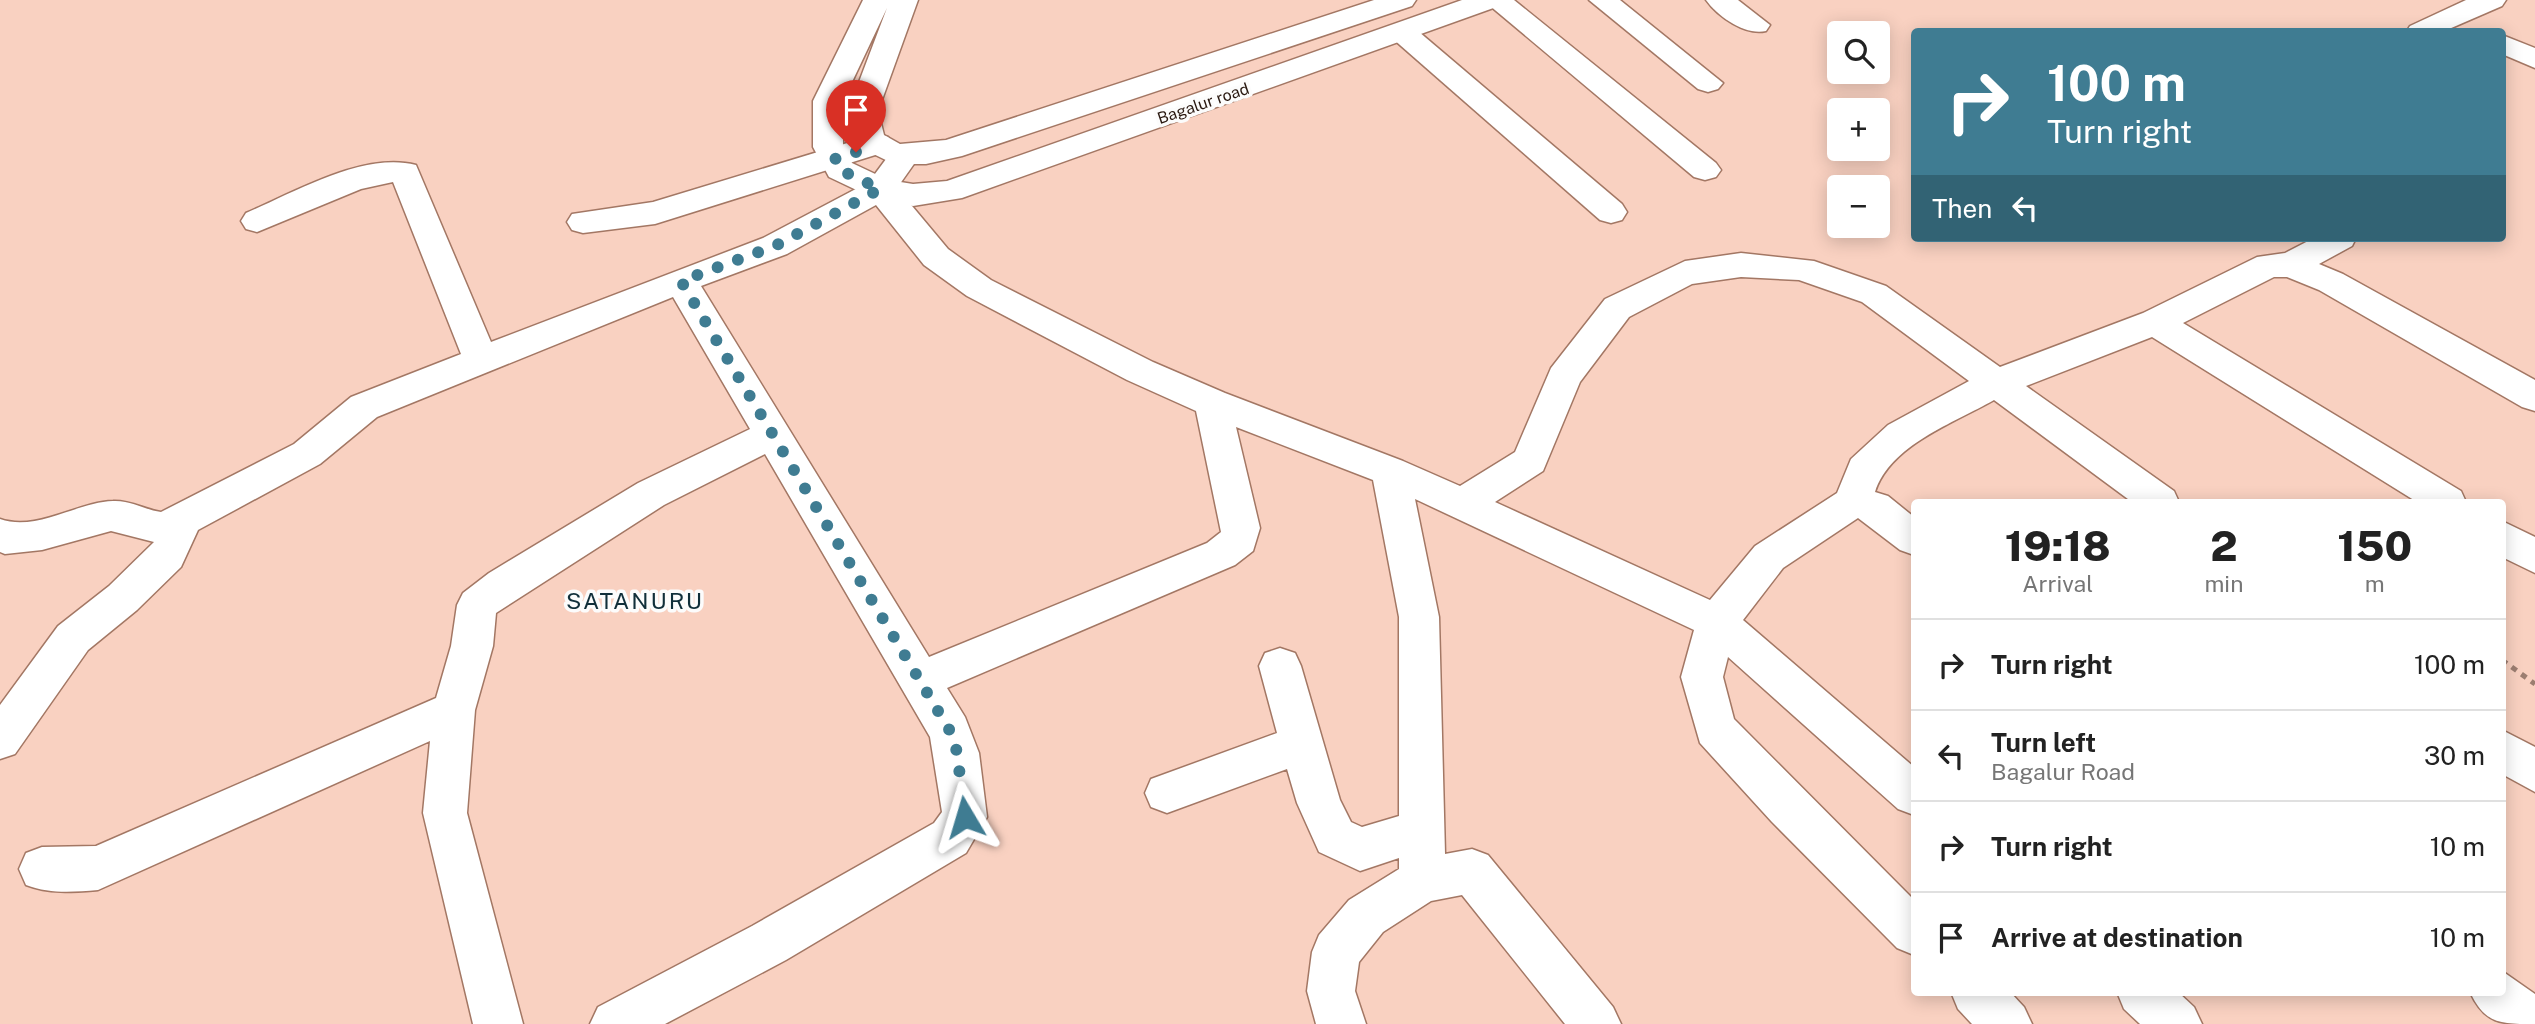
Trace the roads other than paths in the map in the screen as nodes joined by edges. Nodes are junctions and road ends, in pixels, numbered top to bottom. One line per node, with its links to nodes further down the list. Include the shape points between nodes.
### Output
1 (877, 0): 18 (street, via 828,101 828,147)
2 (904, 0): 17 (street, via 863,111 870,140)
3 (1402, 0): 17 (street, via 951,149)
4 (1489, 0): 13 (street, Bagalur road)
5 (1497, 0): 19 (street)
6 (1602, 0): 16 (street)
7 (1720, 0): 10 (street)
8 (2492, 0): 9 (street)
9 (2451, 16): 11 (street); 12 (street)
10 (1756, 25)
11 (2428, 28)
12 (2474, 28)
13 (1402, 32): 20 (street, Bagalur road, via 951,191); 21 (street)
14 (2506, 45): 15 (street)
15 (2535, 60)
16 (1708, 83)
17 (892, 149): 18 (street); 20 (street)
18 (835, 159): 20 (street, via 840,170); 23 (street, via 654,214)
19 (1705, 170)
20 (897, 192): 26 (street); 31 (street, via 936,257 979,288 1140,372)
21 (1611, 212)
22 (257, 221): 28 (street, via 374,175 405,172)
23 (583, 222)
24 (2333, 242): 25 (street)
25 (2291, 265): 27 (street, via 2269,265); 30 (street, via 2331,282)
26 (681, 281): 28 (street); 32 (street)
27 (2155, 322): 29 (street); 35 (street)
28 (480, 358): 38 (street, via 364,407 307,454)
29 (1998, 382): 34 (street); 36 (street, via 1901,435 1864,469); 37 (street, via 1874,294 1802,270 1741,265 1685,273 1617,307 1564,377 1530,460)
30 (2535, 397)
31 (1212, 403): 33 (street); 45 (street, via 1241,528 1239,540 1221,554)
32 (773, 434): 45 (street); 46 (street, via 651,494 503,584 477,606 472,646)
33 (1390, 471): 37 (street); 53 (street, via 1419,617)
34 (2156, 499)
35 (2441, 499)
36 (1853, 502): 40 (street, via 1874,507); 43 (street, via 1769,557)
37 (1462, 504): 43 (street)
38 (183, 520): 39 (street, via 164,528 111,516 42,534); 47 (street, via 167,556 73,638)
39 (0, 535)
40 (1911, 537)
41 (2506, 539): 42 (street)
42 (2535, 557)
43 (1717, 622): 51 (street); 56 (street, via 1702,677 1715,729)
44 (1280, 666): 48 (street)
45 (920, 680): 61 (street, via 957,752 965,817 950,838 769,943)
46 (453, 710): 54 (street, via 98,868); 60 (street, via 445,813)
47 (0, 740)
48 (1301, 744): 52 (street); 53 (street, via 1335,837 1360,849)
49 (2506, 751): 50 (street)
50 (2535, 772)
51 (1911, 791)
52 (1167, 793)
53 (1422, 830): 55 (street)
54 (42, 869)
55 (1422, 880): 62 (street, via 1366,916 1336,952 1331,991); 63 (street, via 1472,871)
56 (1911, 929)
57 (1979, 996): 64 (street)
58 (2146, 996): 65 (street)
59 (2499, 996): 66 (street)
60 (498, 1024)
61 (615, 1024)
62 (1341, 1024)
63 (1596, 1024)
64 (2007, 1024)
65 (2177, 1024)
66 (2533, 1024)

